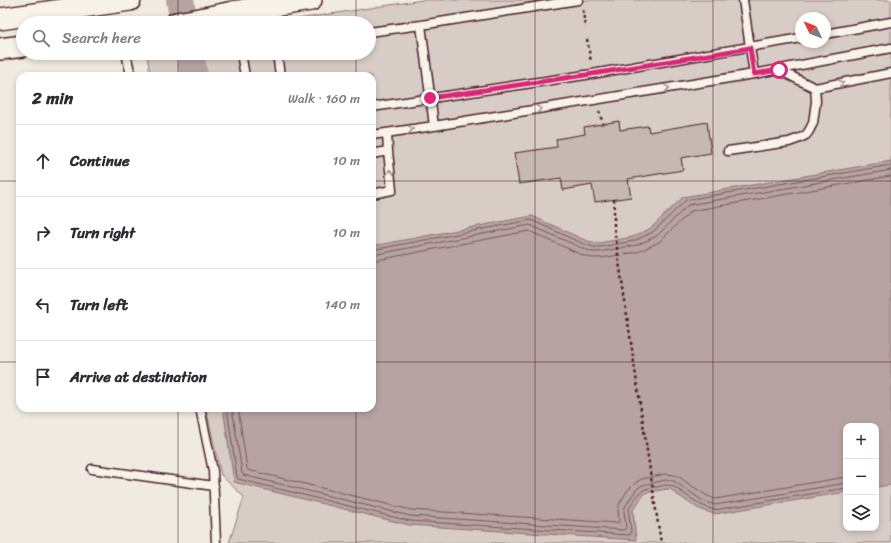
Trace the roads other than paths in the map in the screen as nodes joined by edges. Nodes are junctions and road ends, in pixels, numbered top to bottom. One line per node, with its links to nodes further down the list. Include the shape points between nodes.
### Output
1 (130, 0): 5 (street)
2 (311, 0): 6 (street)
3 (743, 0): 15 (lane)
4 (580, 3): 10 (lane)
5 (21, 16)
6 (226, 16)
7 (16, 17): 8 (street)
8 (0, 19)
9 (891, 22): 12 (lane)
10 (421, 25): 11 (lane); 28 (lane)
11 (376, 31)
12 (831, 33)
13 (795, 39): 15 (lane)
14 (16, 47): 17 (street)
15 (750, 48): 26 (lane); 28 (lane)
16 (891, 48): 21 (lane)
17 (0, 50)
18 (128, 60): 22 (lane)
19 (242, 60): 23 (lane)
20 (278, 60): 24 (lane)
21 (779, 70): 26 (lane); 27 (lane)
22 (130, 72)
23 (244, 72)
24 (279, 72)
25 (891, 73): 27 (lane, one-way to 25)
26 (754, 74): 30 (lane, one-way to 26)
27 (814, 88): 34 (lane, via 816,101 813,123 806,135 789,142)
28 (430, 98): 29 (lane); 30 (lane)
29 (376, 106)
30 (434, 126): 31 (lane, one-way to 30)
31 (387, 133): 32 (lane); 33 (lane)
32 (376, 134)
33 (388, 151): 35 (lane); 36 (lane, one-way to 33, via 392,190)
34 (728, 151)
35 (376, 153)
36 (376, 193)
37 (201, 412): 39 (lane)
38 (92, 469): 39 (lane)
39 (214, 486): 40 (lane)
40 (216, 543)

